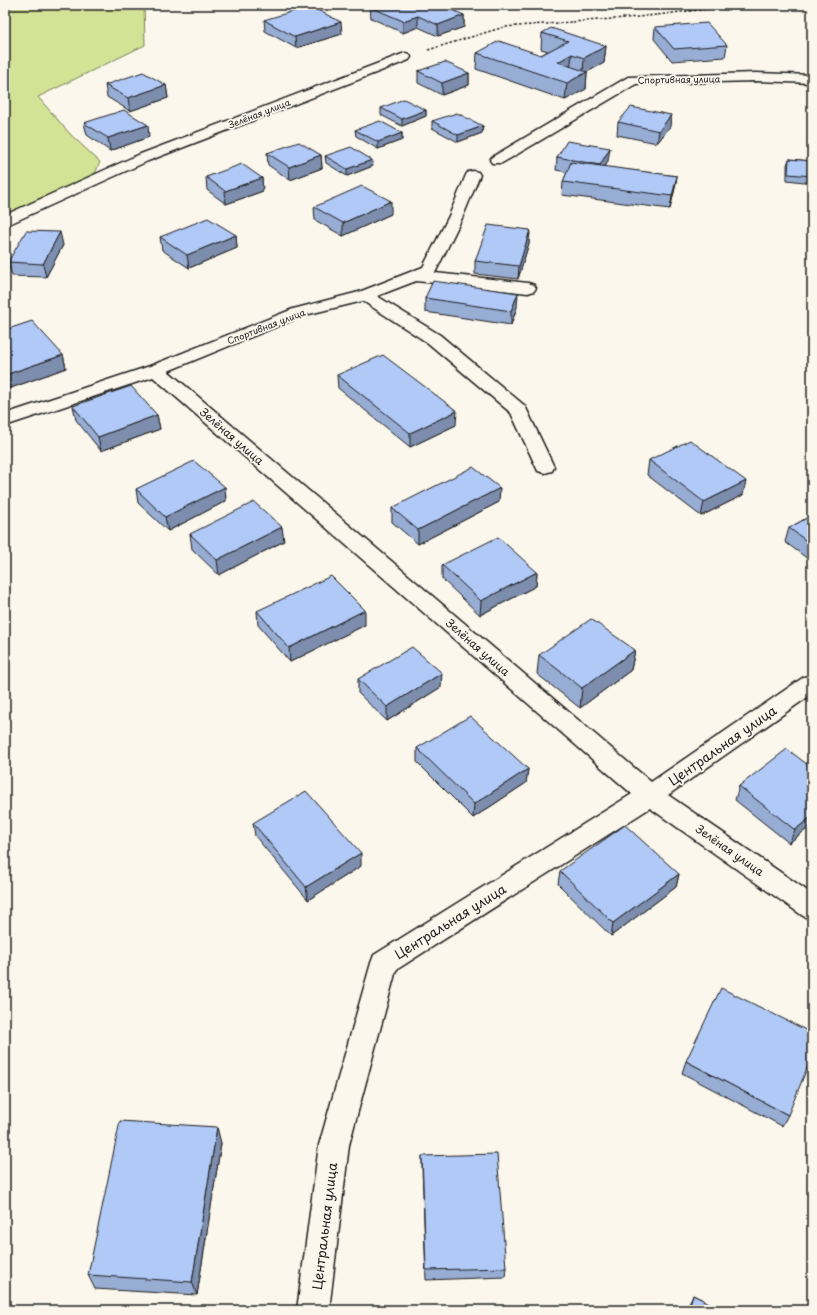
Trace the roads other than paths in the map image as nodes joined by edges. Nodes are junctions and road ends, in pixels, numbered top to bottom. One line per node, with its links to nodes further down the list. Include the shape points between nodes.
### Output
1 (405, 57): 5 (street, Зелёная улица, via 143,158)
2 (812, 79): 3 (street, Спортивная улица, via 756,77 633,80)
3 (497, 160)
4 (473, 175): 6 (street, Спортивная улица, via 429,270)
5 (5, 221)
6 (415, 276): 7 (street); 8 (street, Спортивная улица)
7 (528, 288)
8 (365, 295): 9 (street, Спортивная улица, via 299,312); 11 (street, via 434,340 519,410)
9 (156, 370): 10 (street, Спортивная улица); 13 (street, Зелёная улица)
10 (5, 420)
11 (545, 467)
12 (812, 683): 13 (street, Центральная улица)
13 (650, 795): 14 (street, Зелёная улица); 15 (street, Центральная улица, via 384,963 334,1145)
14 (812, 908)
15 (313, 1310)

